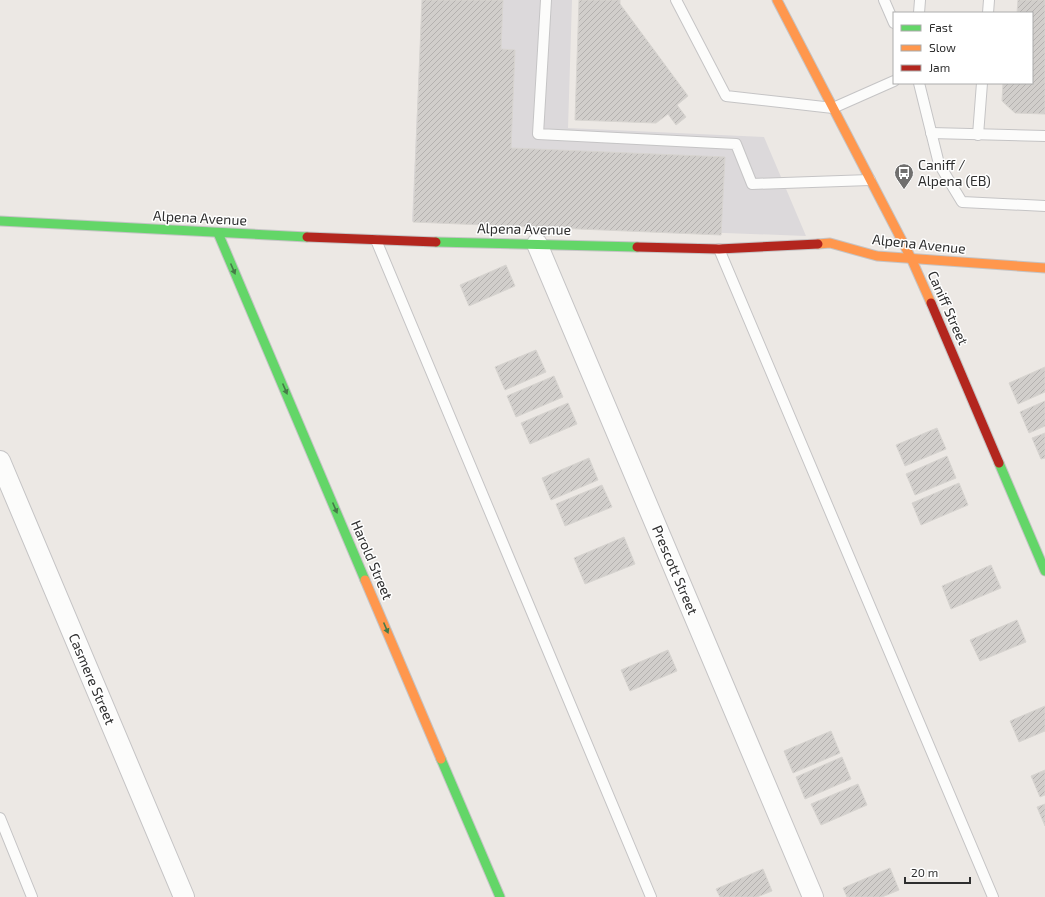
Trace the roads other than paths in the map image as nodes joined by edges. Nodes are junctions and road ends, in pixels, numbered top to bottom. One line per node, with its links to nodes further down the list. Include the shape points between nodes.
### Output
1 (546, 0): 17 (lane, via 538,134 736,144 752,184)
2 (676, 0): 13 (lane, via 726,96)
3 (777, 0): 13 (street, Caniff Street)
4 (884, 0): 9 (lane)
5 (920, 0): 7 (lane)
6 (989, 0): 8 (lane)
7 (920, 12)
8 (988, 12)
9 (893, 21)
10 (893, 81): 13 (lane)
11 (919, 84): 14 (lane)
12 (982, 84): 15 (lane)
13 (833, 108): 17 (street, Caniff Street)
14 (932, 133): 15 (lane); 18 (lane, via 939,164 962,202)
15 (978, 135): 16 (lane)
16 (1045, 136)
17 (870, 180): 24 (street, Caniff Street)
18 (1045, 206)
19 (0, 221): 20 (street, Alpena Avenue)
20 (218, 233): 21 (street, Alpena Avenue); 31 (street, Harold Street, one-way to 31)
21 (376, 240): 22 (street, Alpena Avenue); 32 (lane)
22 (536, 244): 23 (street, Alpena Avenue); 33 (street, Prescott Street)
23 (719, 249): 24 (street, Alpena Avenue, via 830,243 878,256); 34 (lane)
24 (911, 258): 25 (street, Alpena Avenue); 27 (street, Caniff Street)
25 (1045, 268)
26 (0, 461): 30 (street, Casmere Street)
27 (1045, 571)
28 (0, 818): 29 (lane)
29 (32, 897)
30 (184, 897)
31 (500, 897)
32 (651, 897)
33 (813, 897)
34 (993, 897)

